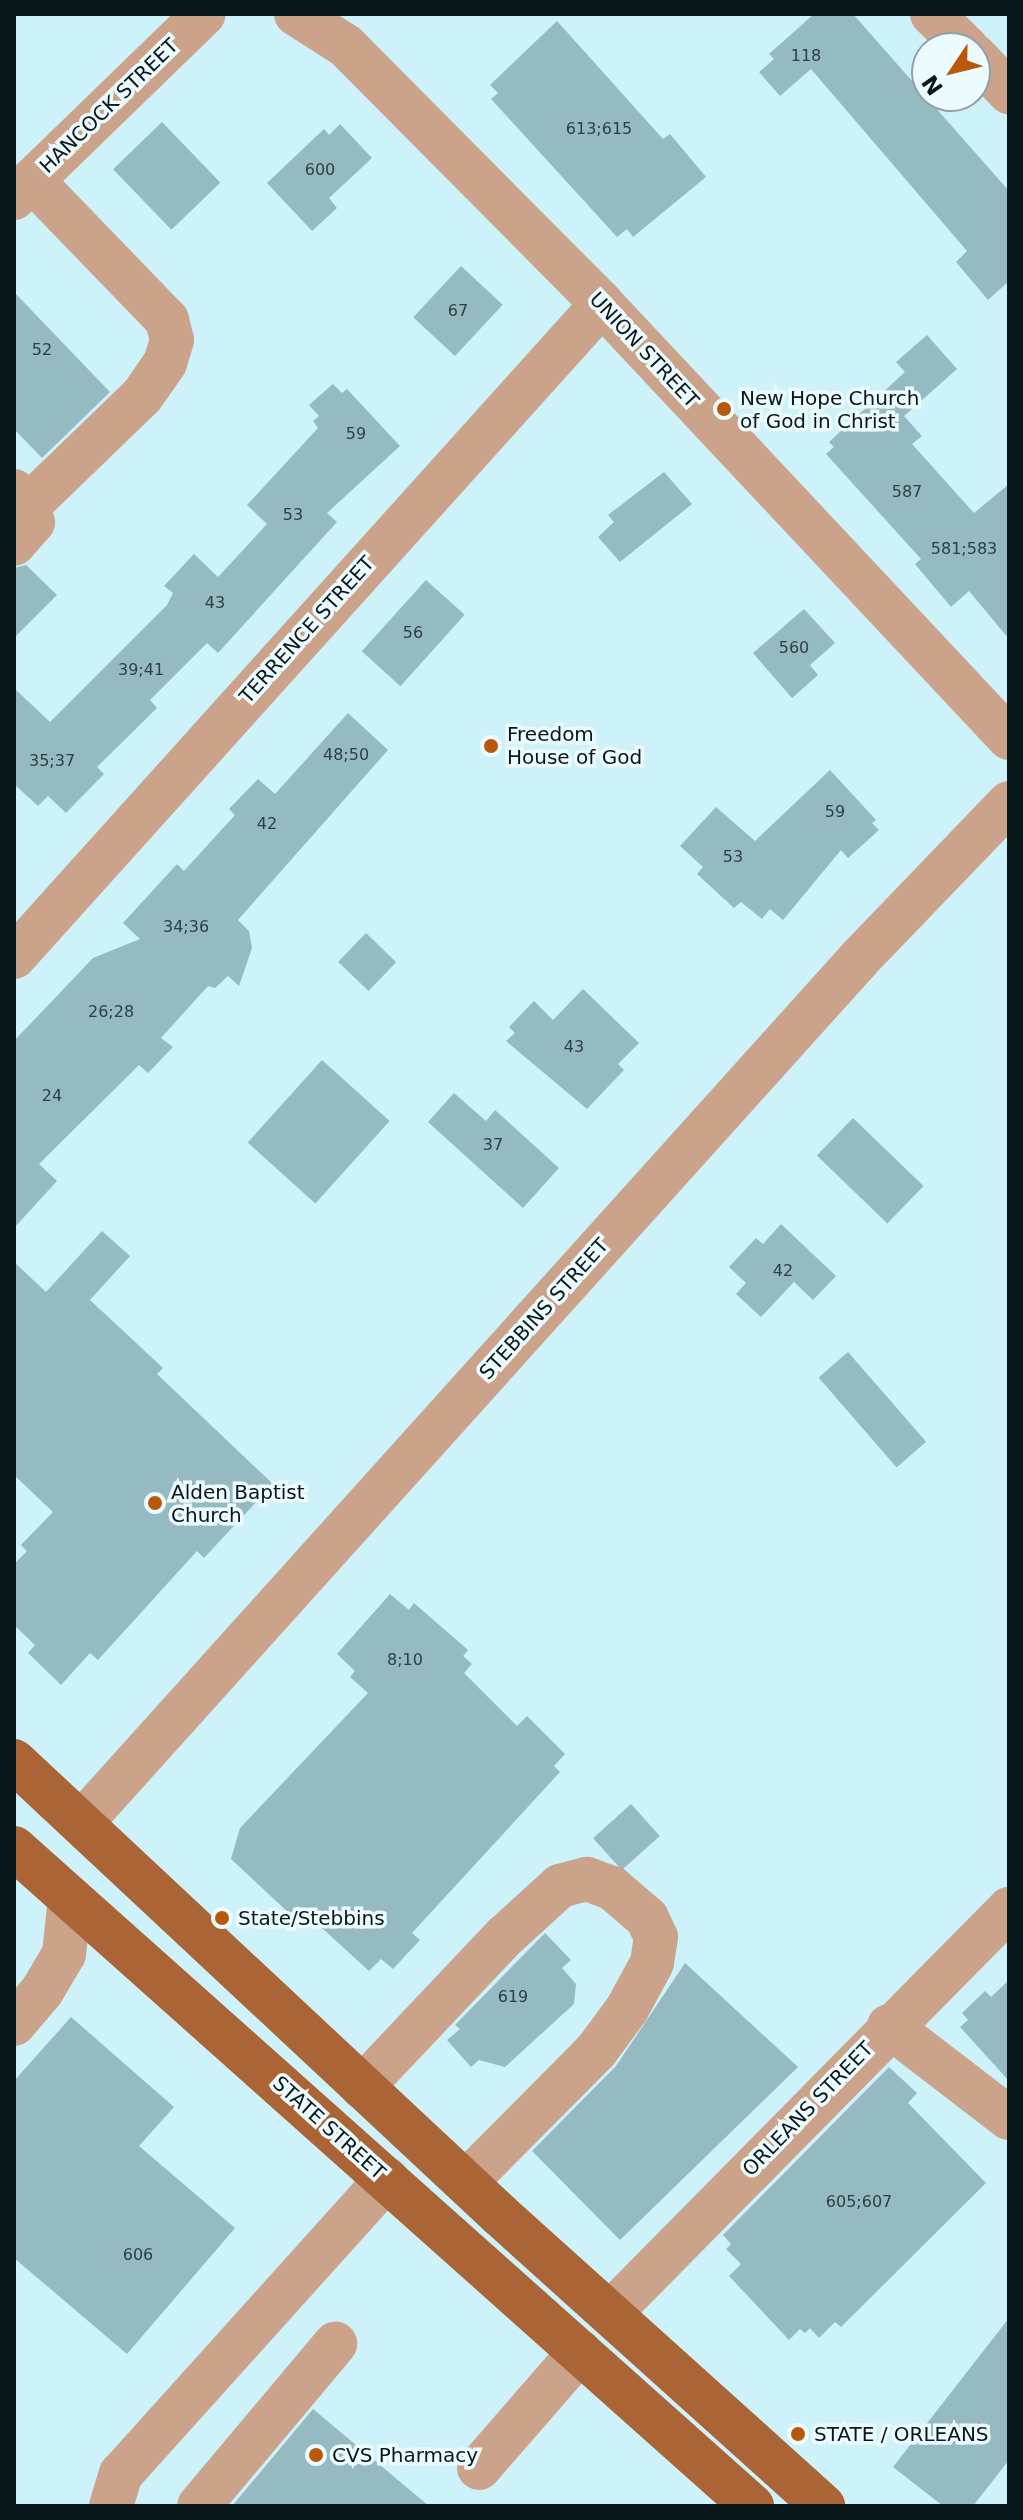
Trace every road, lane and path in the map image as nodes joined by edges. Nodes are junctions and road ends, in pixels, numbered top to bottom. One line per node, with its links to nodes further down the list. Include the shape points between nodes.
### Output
1 (204, 14): 7 (street, HANCOCK STREET)
2 (296, 14): 8 (street, UNION STREET, via 346,46)
3 (932, 14): 4 (street)
4 (951, 32)
5 (991, 73): 6 (street)
6 (1009, 92)
7 (23, 189): 9 (street, via 167,320 172,340 165,363 142,396)
8 (602, 304): 10 (street, UNION STREET); 12 (street, TERRENCE STREET)
9 (19, 514)
10 (1009, 738)
11 (1009, 803): 14 (street, STEBBINS STREET, via 849,970)
12 (14, 957)
13 (14, 1761): 14 (main road)
14 (83, 1821): 16 (main road)
15 (14, 1848): 17 (main road, STATE STREET)
16 (119, 1856): 17 (main road); 21 (main road)
17 (74, 1901): 19 (street, via 64,1954); 23 (main road, STATE STREET)
18 (1009, 1909): 20 (street, ORLEANS STREET)
19 (14, 2024)
20 (889, 2026): 22 (street); 25 (street, ORLEANS STREET)
21 (362, 2087): 24 (main road); 24 (street, via 504,1937 560,1886 587,1879 612,1888 647,1918 656,1937 652,1963 627,2009 596,2051)
22 (1009, 2118)
23 (387, 2179): 27 (main road, STATE STREET); 29 (street, via 121,2474)
24 (466, 2182): 25 (main road)
25 (610, 2313): 27 (main road); 32 (main road)
26 (335, 2344): 30 (street)
27 (580, 2352): 28 (street); 31 (main road, STATE STREET)
28 (479, 2468)
29 (111, 2506)
30 (199, 2506)
31 (752, 2506)
32 (823, 2506)

